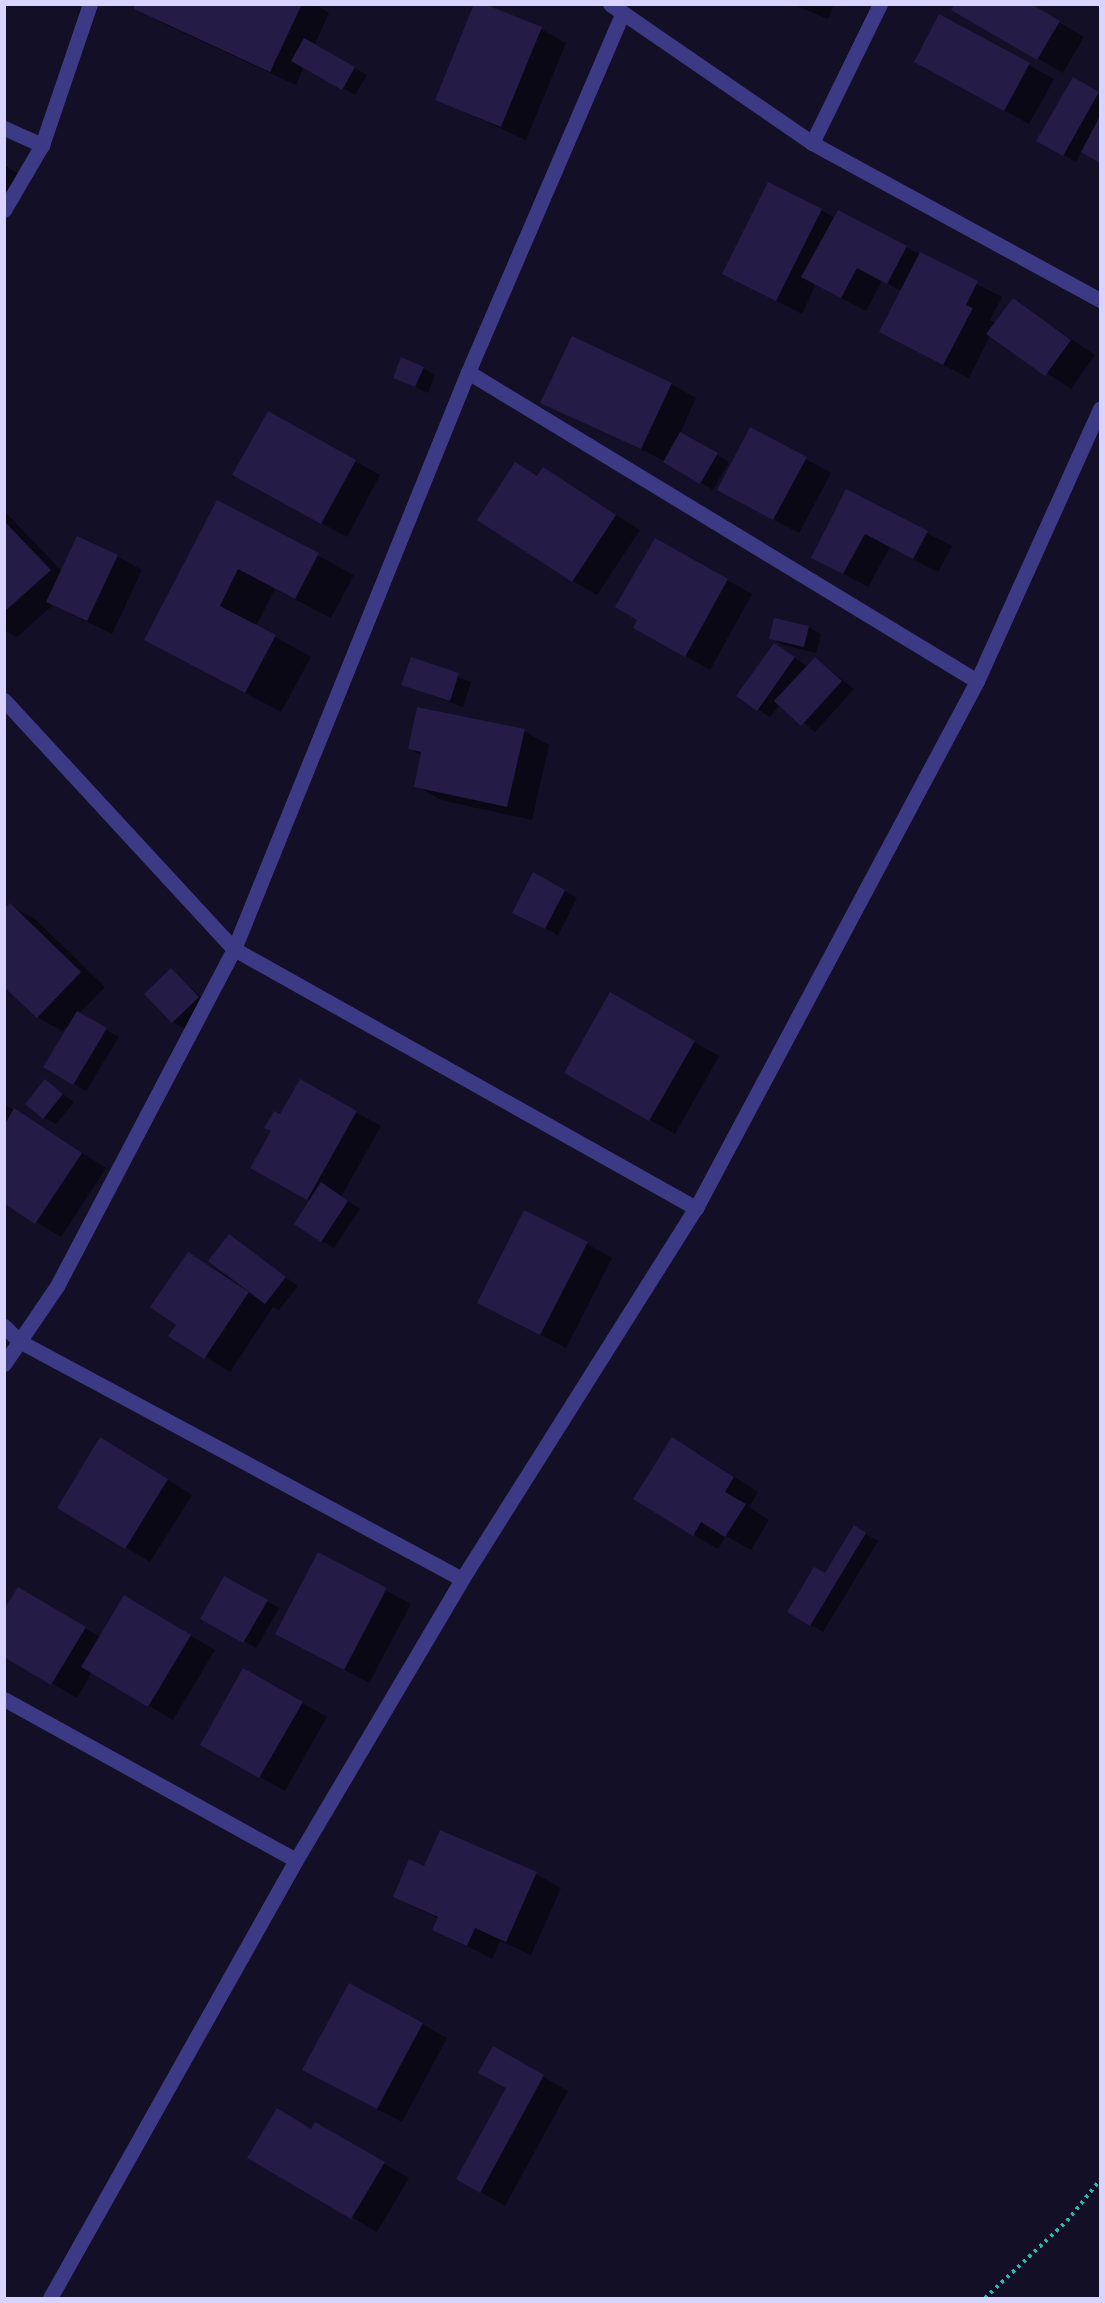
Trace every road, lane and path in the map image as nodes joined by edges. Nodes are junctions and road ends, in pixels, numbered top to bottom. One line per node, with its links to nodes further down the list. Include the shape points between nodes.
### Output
1 (90, 4): 7 (street)
2 (610, 4): 4 (street)
3 (880, 4): 6 (street)
4 (622, 15): 6 (street); 10 (street)
5 (4, 128): 7 (street)
6 (812, 143): 9 (street)
7 (42, 145): 8 (street)
8 (4, 210)
9 (1101, 300)
10 (468, 372): 12 (street); 14 (street)
11 (1101, 408): 12 (street)
12 (977, 681): 15 (street)
13 (4, 700): 14 (street)
14 (234, 949): 15 (street); 17 (street, via 57,1286)
15 (696, 1208): 19 (street)
16 (4, 1326): 17 (street)
17 (19, 1341): 18 (street); 19 (street)
18 (4, 1364)
19 (462, 1579): 21 (street)
20 (4, 1699): 21 (street)
21 (296, 1860): 23 (street)
22 (1101, 2180): 24 (path, via 1067,2221)
23 (51, 2298)
24 (985, 2298)

